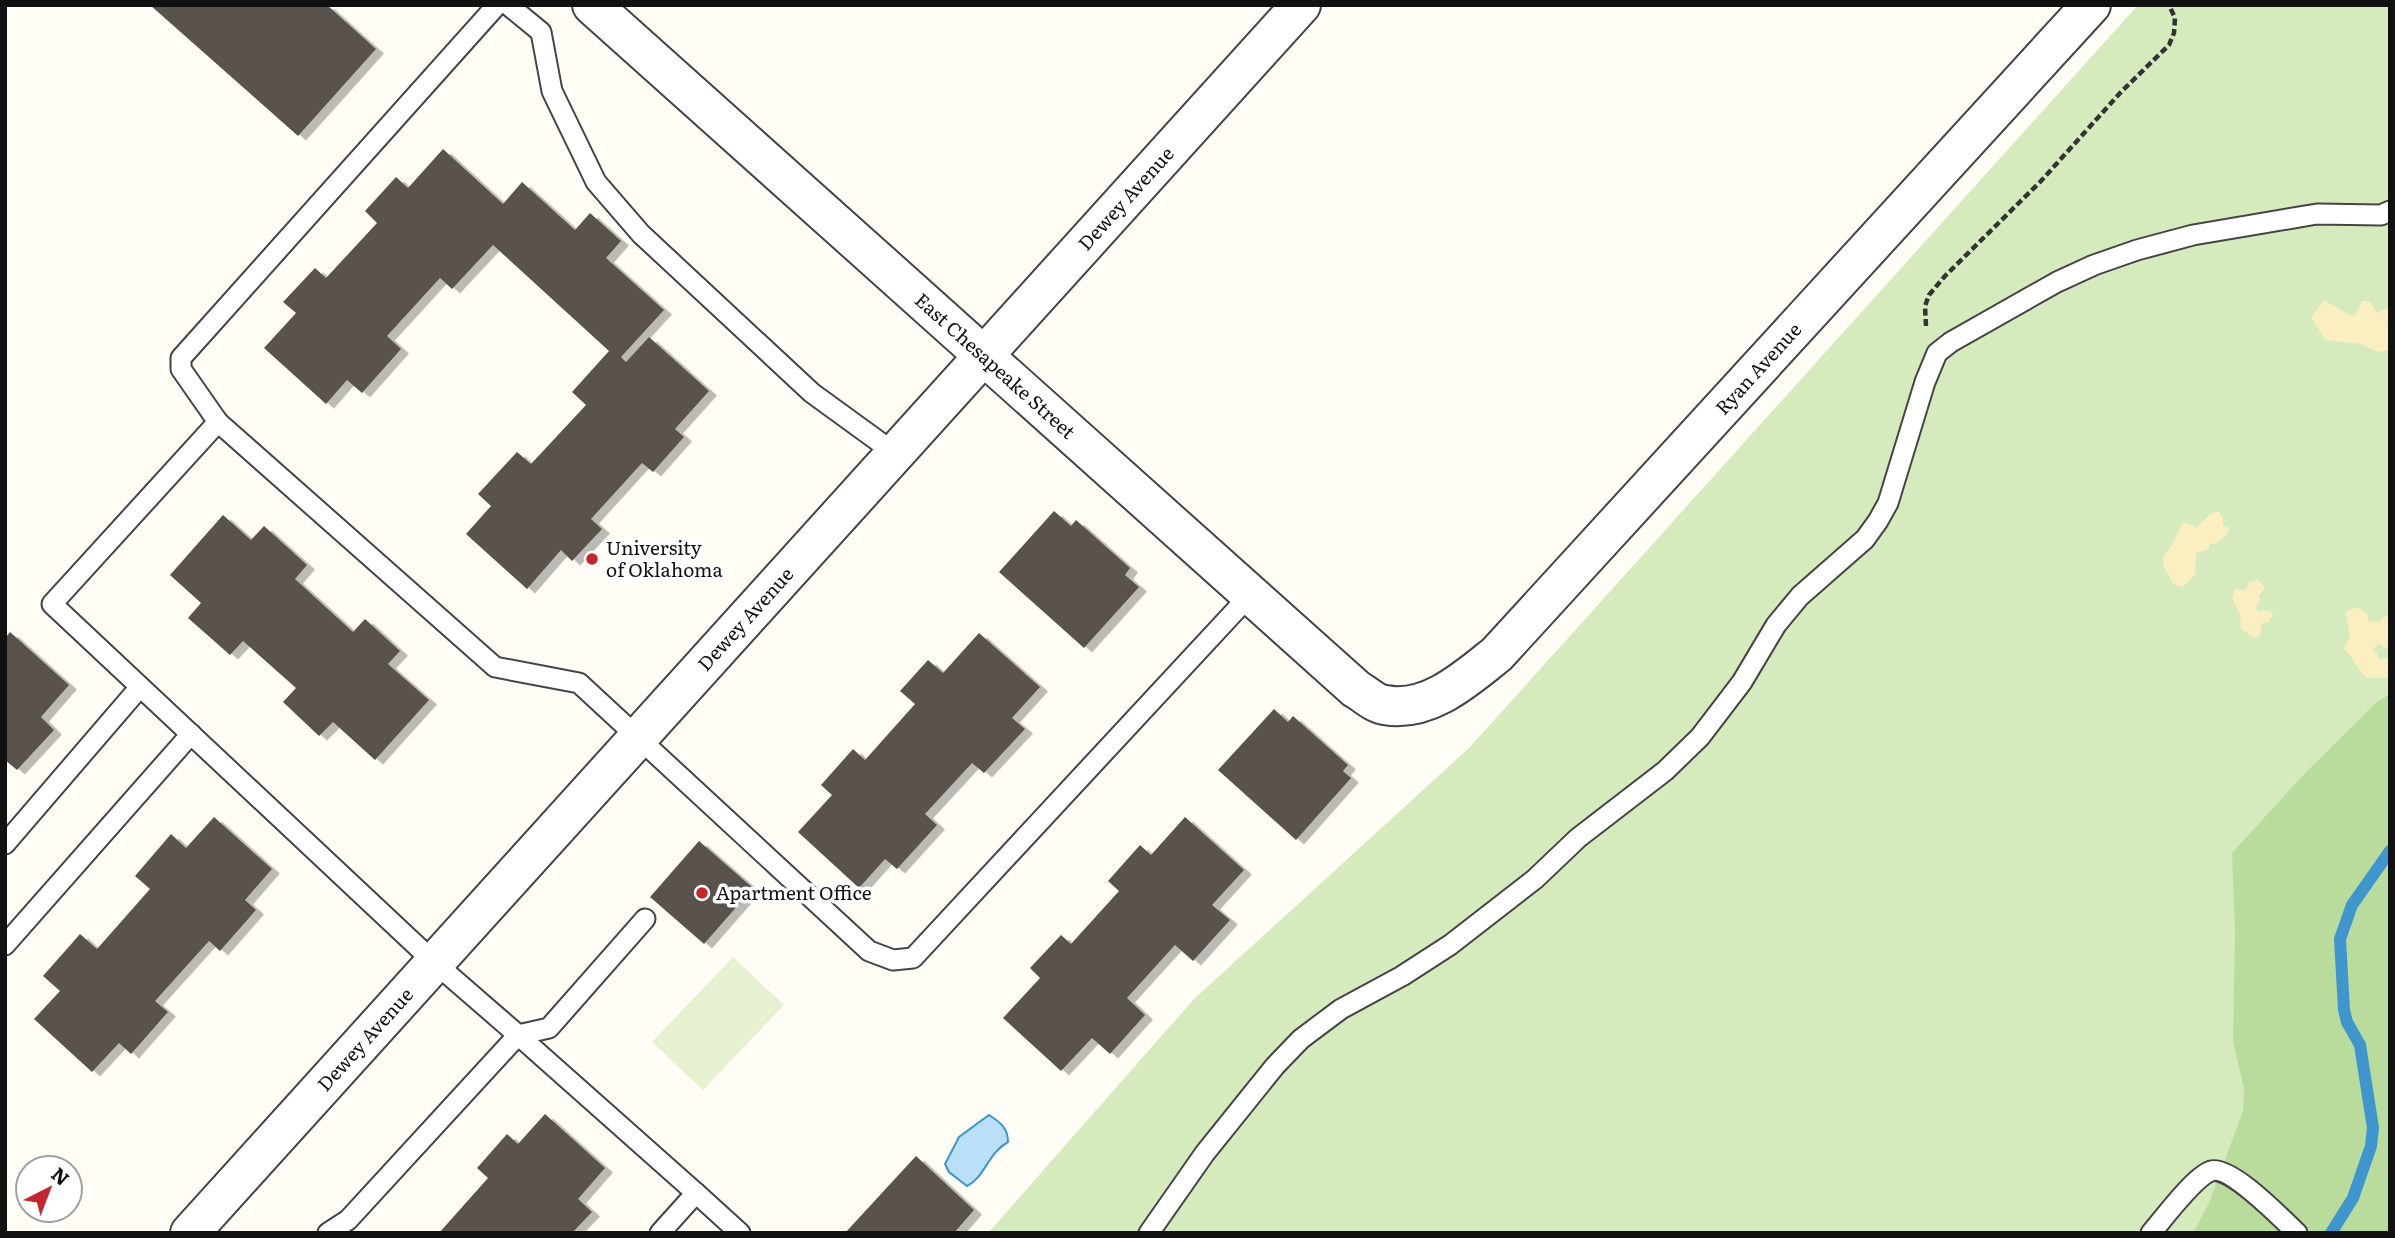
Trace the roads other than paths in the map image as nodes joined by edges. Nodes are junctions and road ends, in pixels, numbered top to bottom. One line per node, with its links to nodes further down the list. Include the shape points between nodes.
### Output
1 (497, 5): 8 (lane, via 180,358 181,369)
2 (592, 5): 7 (street, East Chesapeake Street)
3 (1301, 5): 7 (street, Dewey Avenue)
4 (2091, 5): 12 (street, Ryan Avenue, via 1497,654 1431,700)
5 (518, 8): 9 (lane, via 541,32 552,91 596,182 641,234 812,393)
6 (2387, 214): 25 (lane, via 2317,214 2193,235 2137,250 2057,282 1937,353 1878,521 1776,625 1742,682 1700,737 1665,771 1461,937 1341,1009 1301,1039 1205,1153)
7 (985, 356): 9 (street, Dewey Avenue); 10 (street, East Chesapeake Street)
8 (218, 422): 11 (lane, via 51,604); 14 (lane, via 495,667 579,683)
9 (896, 454): 14 (street, Dewey Avenue)
10 (1250, 595): 12 (street, East Chesapeake Street, via 1356,689 1383,705); 14 (lane, via 913,958 893,960 869,951)
11 (140, 687): 13 (lane); 15 (lane)
12 (1407, 706)
13 (191, 734): 17 (lane); 18 (lane)
14 (640, 737): 18 (street, Dewey Avenue)
15 (5, 844)
16 (645, 919): 19 (lane, via 549,1028)
17 (5, 945)
18 (435, 963): 19 (lane); 21 (street, Dewey Avenue)
19 (518, 1035): 20 (lane); 22 (lane, via 348,1220)
20 (696, 1193): 23 (lane); 24 (lane)
21 (190, 1233)
22 (328, 1233)
23 (660, 1233)
24 (740, 1233)
25 (1149, 1233)
26 (2151, 1233): 27 (lane, via 2179,1199 2213,1170 2237,1180)
27 (2297, 1233)

